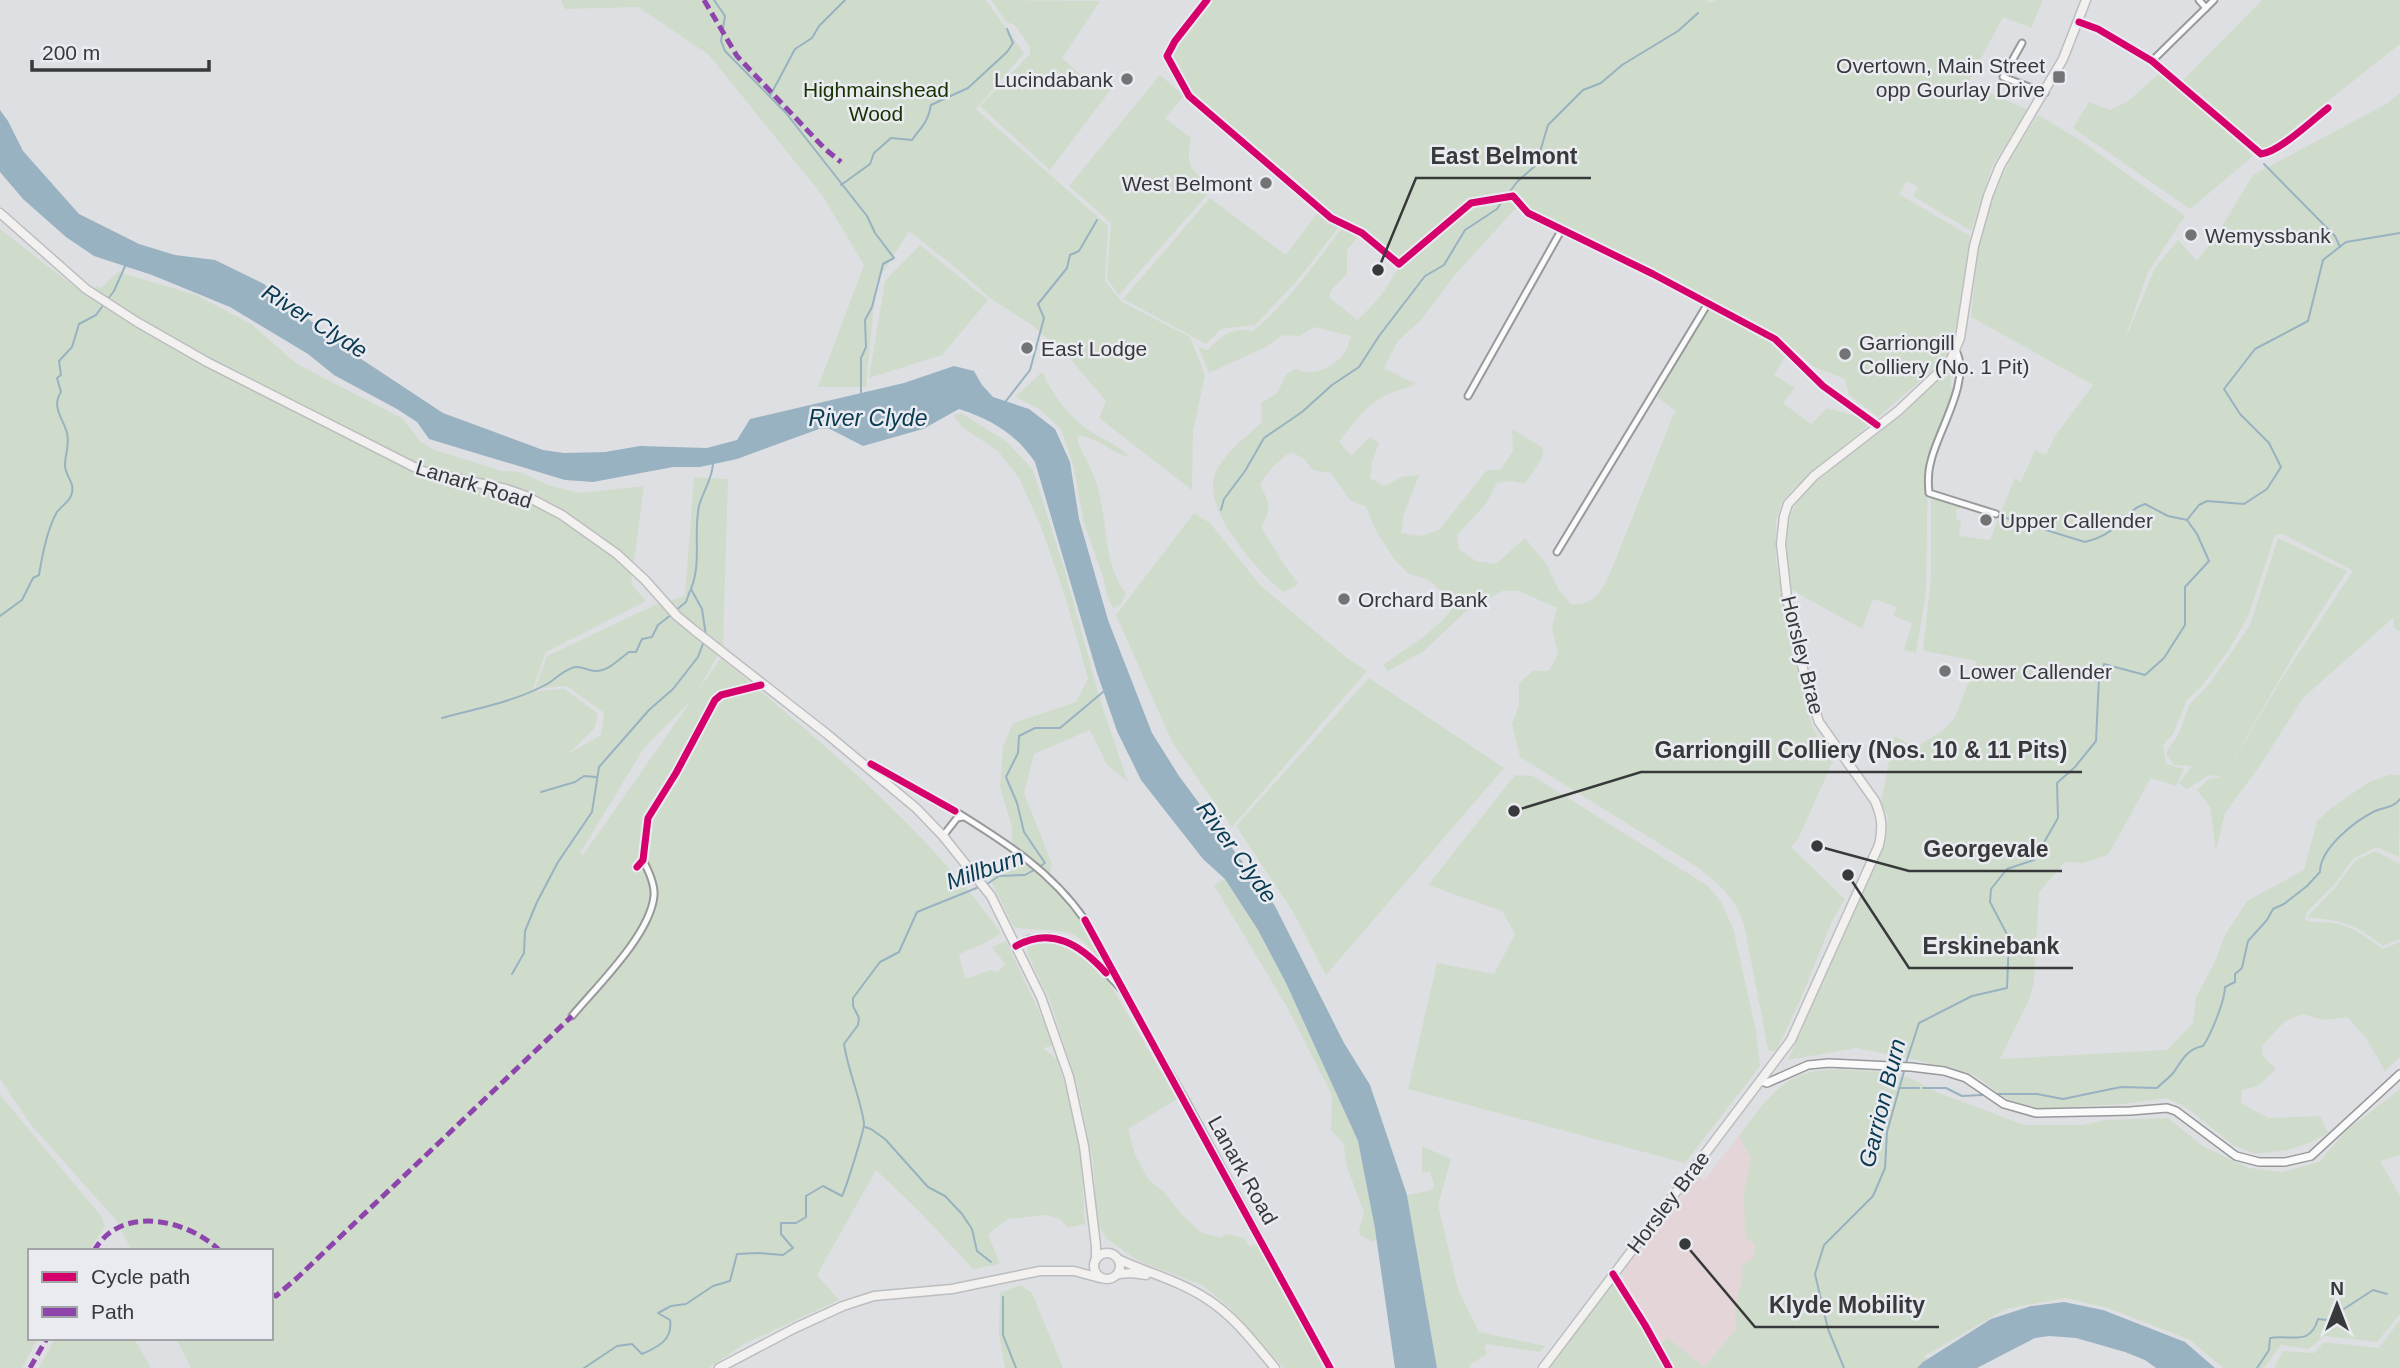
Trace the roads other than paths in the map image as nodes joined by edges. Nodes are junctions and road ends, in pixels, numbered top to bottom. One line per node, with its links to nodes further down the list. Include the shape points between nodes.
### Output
1 (1207, 0): 12 (street, via 1167,56 1189,96 1331,218 1362,233 1399,264 1471,203 1513,196 1528,213)
2 (2086, 0): 6 (main road, Horsley Brae)
3 (2199, 0): 5 (street)
4 (2214, 0): 5 (street)
5 (2206, 8): 8 (street)
6 (2079, 22): 8 (street); 9 (main road, Horsley Brae)
7 (2022, 43): 9 (street, via 2003,77)
8 (2152, 61): 10 (street, via 2261,154 2287,142)
9 (2045, 93): 14 (main road, Horsley Brae, via 2000,166 1988,196 1974,246)
10 (2328, 108)
11 (0, 213): 19 (main road, Lanark Road, via 86,289 238,378 422,471 506,489 562,514 617,554 677,616)
12 (1562, 229): 13 (street); 15 (street)
13 (1707, 304): 16 (street, via 1775,339 1823,386); 18 (street)
14 (1956, 351): 16 (main road, Horsley Brae, via 1941,372); 17 (street, via 1956,396 1931,460 1930,493)
15 (1468, 396)
16 (1877, 425): 29 (main road, Horsley Brae, via 1800,489 1788,504 1781,529 1787,598 1819,722 1875,801 1882,829 1804,1014)
17 (1996, 514)
18 (1557, 552)
19 (761, 685): 22 (main road, Lanark Road, via 886,781); 23 (street, via 715,700 648,818)
20 (955, 811): 21 (street)
21 (964, 817): 22 (street, via 957,818); 25 (street, via 1045,874 1068,895)
22 (943, 836): 26 (main road, Lanark Road, via 991,896)
23 (643, 860): 24 (street); 27 (street, via 654,896 635,940)
24 (637, 867)
25 (1085, 920)
26 (1016, 946): 30 (main road, Lanark Road, via 1053,1027 1069,1077 1081,1126); 40 (street, Lanark Road, via 1029,939 1051,937 1069,943 1094,959 1123,991)
27 (572, 1016)
28 (2400, 1074): 29 (main road, via 2311,1156 2285,1162 2236,1156 2167,1108 2036,1112 2004,1104 1966,1078 1944,1071 1829,1063 1808,1065 1767,1083)
29 (1762, 1081): 35 (main road, Horsley Brae)
30 (1095, 1234): 31 (main road); 32 (main road, Lanark Road)
31 (1115, 1257): 32 (main road, via 1103,1254); 34 (main road); 36 (main road)
32 (1095, 1260): 33 (main road); 37 (main road, via 1094,1271)
33 (1074, 1271): 37 (main road); 38 (main road, via 1040,1270 952,1289 861,1299)
34 (1118, 1274): 36 (main road); 37 (main road, via 1112,1279)
35 (1613, 1275): 41 (main road, Horsley Brae); 42 (street)
36 (1160, 1277): 39 (main road, via 1194,1291 1222,1310)
37 (1100, 1278)
38 (719, 1368)
39 (1275, 1368)
40 (1330, 1368)
41 (1543, 1368)
42 (1669, 1368)

